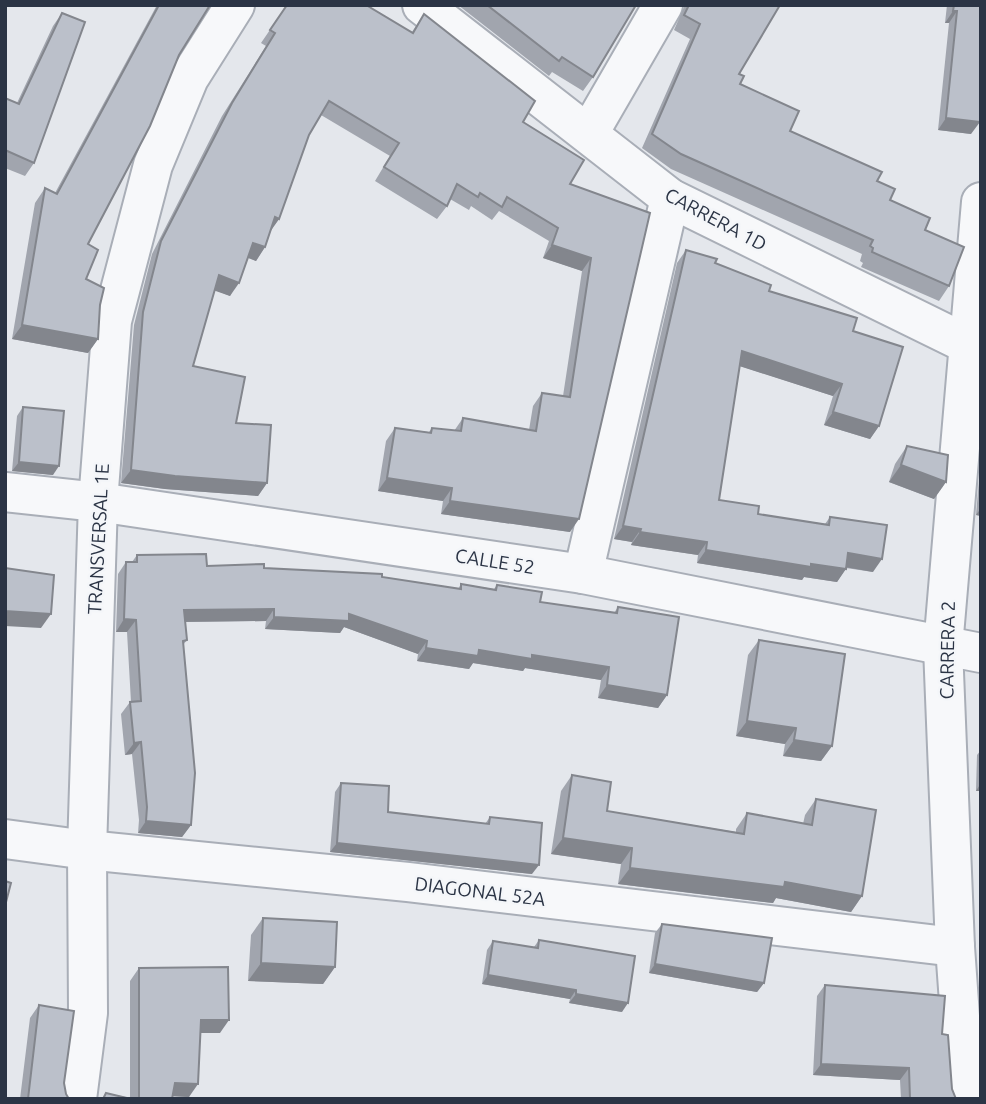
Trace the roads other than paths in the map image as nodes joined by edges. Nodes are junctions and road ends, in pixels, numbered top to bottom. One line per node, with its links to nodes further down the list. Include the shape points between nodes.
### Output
1 (234, 5): 9 (street, TRANSVERSAL 1E, via 189,78 153,165 112,321)
2 (422, 5): 4 (street, CARRERA 1D)
3 (663, 5): 4 (street)
4 (589, 133): 5 (street, CARRERA 1D)
5 (670, 198): 7 (street, CARRERA 1D); 10 (street)
6 (981, 202): 7 (street, CARRERA 2)
7 (967, 344): 11 (street, CARRERA 2)
8 (5, 492): 9 (street, CALLE 52)
9 (98, 502): 10 (street, CALLE 52); 14 (street, TRANSVERSAL 1E)
10 (583, 574): 11 (street, CALLE 52)
11 (943, 647): 12 (street, CALLE 52); 15 (street, CARRERA 2)
12 (981, 653)
13 (5, 839): 14 (street, DIAGONAL 52A)
14 (87, 850): 15 (street, DIAGONAL 52A, via 408,882); 16 (street, TRANSVERSAL 1E, via 88,1013)
15 (955, 947): 17 (street, CARRERA 2)
16 (77, 1099)
17 (966, 1099)

